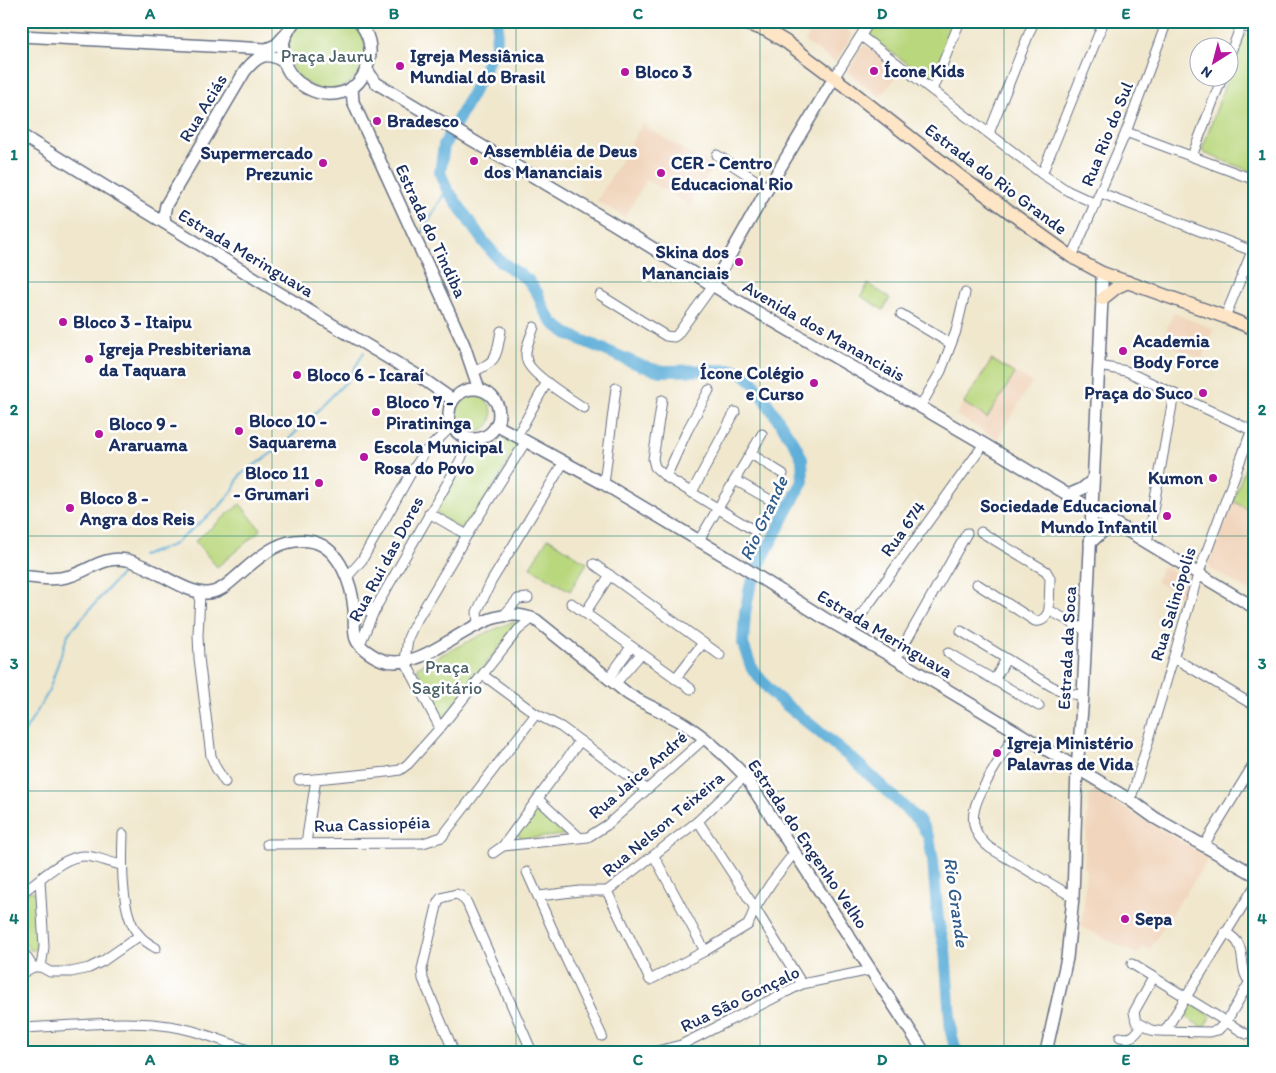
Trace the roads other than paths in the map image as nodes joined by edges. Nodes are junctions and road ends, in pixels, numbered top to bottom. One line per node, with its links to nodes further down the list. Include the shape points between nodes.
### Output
1 (295, 21): 12 (street)
2 (358, 21): 18 (street, via 367,33 370,45)
3 (737, 21): 20 (main road, Estrada do Rio Grande, via 766,30)
4 (870, 21): 14 (street)
5 (960, 21): 24 (street)
6 (1034, 21): 28 (street)
7 (1104, 21): 32 (street)
8 (1168, 21): 27 (street, Rua Rio do Sul)
9 (1225, 21): 10 (street)
10 (1241, 26): 11 (street); 15 (street)
11 (1255, 30)
12 (288, 32): 16 (street, via 271,48); 17 (street)
13 (21, 36): 16 (street)
14 (861, 36): 20 (street); 24 (street)
15 (1236, 38)
16 (233, 48): 19 (street, via 246,60)
17 (285, 62): 19 (street, Rua Aciás, via 267,55 257,58); 25 (street, via 293,77 305,88 322,94)
18 (367, 70): 21 (street, Avenida dos Mananciais); 22 (street)
19 (245, 71): 37 (street, Rua Aciás)
20 (834, 78): 34 (street); 41 (main road, Estrada do Rio Grande, via 961,177)
21 (376, 83): 22 (street, Avenida dos Mananciais); 44 (street, Avenida dos Mananciais)
22 (355, 85): 25 (street); 26 (street, Estrada do Tindiba)
23 (1218, 88): 31 (street)
24 (932, 90): 28 (street)
25 (339, 93): 26 (street)
26 (353, 102): 55 (street, Estrada do Tindiba, via 464,345)
27 (1126, 132): 31 (street); 35 (street, Rua Rio do Sul)
28 (989, 133): 32 (street)
29 (21, 135): 38 (street, Estrada Meringuava)
30 (717, 155): 34 (street)
31 (1192, 156): 33 (street)
32 (1042, 174): 36 (street)
33 (1255, 180)
34 (768, 188): 44 (street)
35 (1101, 193): 36 (street, Rua Rio do Sul); 40 (street)
36 (1096, 204): 41 (street, Rua Rio do Sul)
37 (166, 205): 38 (street); 39 (street, Rua Aciás)
38 (149, 213): 39 (street, Estrada Meringuava)
39 (165, 223): 61 (street, Estrada Meringuava)
40 (1254, 249): 49 (street)
41 (1072, 257): 42 (main road, Estrada do Rio Grande)
42 (1102, 273): 43 (main road, Estrada do Rio Grande); 47 (street, Estrada da Soca)
43 (1128, 282): 47 (main road); 49 (main road, Estrada do Rio Grande)
44 (713, 285): 46 (street, via 674,337 666,336); 63 (street, Avenida dos Mananciais)
45 (964, 292): 53 (street)
46 (600, 295)
47 (1102, 299): 54 (street, Estrada da Soca)
48 (901, 314): 53 (street)
49 (1225, 317): 51 (main road, Estrada do Rio Grande)
50 (534, 327): 56 (street, via 528,344 527,362)
51 (1255, 329)
52 (501, 331): 55 (street, via 493,361)
53 (951, 344): 63 (street, via 941,372)
54 (1099, 366): 60 (street, via 1126,371); 79 (street, Estrada da Soca)
55 (473, 374): 58 (street, Estrada do Tindiba)
56 (547, 382): 64 (street); 72 (street)
57 (616, 388): 80 (street)
58 (474, 389): 61 (street, via 462,392); 67 (street, via 494,399 499,416)
59 (709, 390): 77 (street)
60 (1174, 394): 69 (street); 94 (street)
61 (453, 400): 68 (street, via 449,417)
62 (662, 400): 77 (street, via 653,459 655,467)
63 (920, 407): 73 (street, Avenida dos Mananciais)
64 (584, 408)
65 (734, 412): 81 (street)
66 (1255, 420): 69 (street, Rua Salinópolis)
67 (496, 424): 71 (street, via 482,437); 72 (street, Estrada Meringuava)
68 (452, 426): 71 (street); 99 (street, via 424,453 362,560)
69 (1253, 431): 97 (street, Rua Salinópolis)
70 (762, 434): 74 (street)
71 (463, 436): 86 (street, Rua Rui das Dores, via 463,456)
72 (522, 438): 75 (street, Estrada Meringuava); 91 (street)
73 (984, 444): 82 (street, Avenida dos Mananciais); 118 (street, Rua 674)
74 (751, 454): 76 (street); 78 (street)
75 (564, 462): 80 (street, Estrada Meringuava); 108 (street, via 491,582)
76 (784, 474)
77 (666, 477): 81 (street)
78 (735, 480): 83 (street); 84 (street)
79 (1093, 480): 82 (street); 85 (street, Estrada da Soca)
80 (604, 484): 92 (street, Estrada Meringuava)
81 (692, 492): 84 (street)
82 (1068, 496): 85 (street, Avenida dos Mananciais)
83 (772, 501)
84 (718, 508): 88 (street); 92 (street)
85 (1092, 510): 87 (street, Avenida dos Mananciais); 93 (street, Estrada da Soca)
86 (429, 513): 91 (street); 105 (street, Rua Rui das Dores)
87 (1122, 528): 93 (street, via 1104,530); 94 (street, Avenida dos Mananciais)
88 (755, 530)
89 (981, 532): 107 (street, via 1046,571 1050,578)
90 (967, 533): 126 (street)
91 (467, 535): 128 (street, via 414,625 408,638)
92 (698, 542): 118 (street, Estrada Meringuava)
93 (1090, 543): 115 (street, Estrada da Soca)
94 (1147, 543): 97 (street, Avenida dos Mananciais)
95 (594, 564): 96 (street)
96 (610, 575): 109 (street); 119 (street)
97 (1198, 575): 104 (street, Avenida dos Mananciais); 125 (street, Rua Salinópolis)
98 (21, 576): 101 (street, via 57,579 71,576 106,559 119,559 145,566)
99 (348, 576): 101 (street, via 326,548 314,542 292,541 262,555 223,588); 106 (street)
100 (977, 584): 107 (street, via 1035,621 1041,621)
101 (200, 594): 147 (street, via 199,658 211,756)
102 (528, 598): 111 (street, via 518,599)
103 (571, 603): 109 (street)
104 (1253, 605)
105 (376, 609): 106 (street); 120 (street, Rua Rui das Dores)
106 (354, 610): 120 (street, via 356,640)
107 (1050, 610): 115 (street)
108 (477, 612): 113 (street); 117 (street)
109 (585, 613): 121 (street)
110 (521, 614): 111 (street, Estrada do Engenho Velho); 112 (street, Estrada do Engenho Velho); 114 (street)
111 (504, 615): 113 (street, Estrada do Engenho Velho)
112 (533, 618): 114 (street); 132 (street, Estrada do Engenho Velho)
113 (478, 624): 117 (street, Estrada do Engenho Velho)
114 (518, 630): 129 (street)
115 (1085, 630): 134 (street, Estrada da Soca)
116 (961, 631): 127 (street)
117 (462, 632): 128 (street, Estrada do Engenho Velho)
118 (849, 632): 126 (street, Estrada Meringuava)
119 (703, 643): 124 (street); 130 (street)
120 (360, 644): 128 (street, Estrada do Engenho Velho, via 386,661)
121 (631, 647): 123 (street); 132 (street)
122 (948, 653): 131 (street)
123 (641, 654): 130 (street); 132 (street)
124 (720, 655)
125 (1174, 658): 136 (street); 150 (street, Rua Salinópolis)
126 (896, 659): 139 (street, Estrada Meringuava)
127 (1006, 659): 131 (street); 134 (street, via 1058,689)
128 (405, 661): 138 (street)
129 (483, 675): 137 (street); 138 (street)
130 (675, 678): 133 (street)
131 (994, 679): 135 (street)
132 (611, 682): 140 (street, Estrada do Engenho Velho)
133 (691, 689)
134 (1083, 696): 143 (street, Estrada da Soca)
135 (1039, 706)
136 (1255, 706)
137 (536, 714): 141 (street); 154 (street, Rua Cassiopéia, via 442,837 423,842)
138 (440, 728): 145 (street, via 400,770)
139 (1016, 732): 143 (street, Estrada Meringuava); 169 (street, via 977,798 973,820 976,832 990,848)
140 (705, 738): 144 (street, Estrada do Engenho Velho); 148 (street, Rua Jaice André)
141 (580, 741): 148 (street); 149 (street)
142 (1255, 762): 156 (street)
143 (1077, 769): 150 (street, Estrada Meringuava); 169 (street, Estrada da Soca)
144 (745, 776): 151 (street, Rua Nelson Teixeira); 159 (street, Estrada do Engenho Velho)
145 (316, 779): 146 (street); 154 (street)
146 (299, 780)
147 (225, 782)
148 (646, 789): 153 (street, Rua Jaice André, via 596,833)
149 (538, 799): 153 (street); 157 (street)
150 (1130, 800): 156 (street, Estrada Meringuava)
151 (698, 821): 160 (street, Rua Nelson Teixeira); 170 (street)
152 (123, 834): 161 (street)
153 (579, 837): 157 (street, Rua Jaice André)
154 (306, 843): 155 (street, Rua Cassiopéia)
155 (267, 844)
156 (1204, 845): 163 (street, Estrada Meringuava)
157 (503, 846): 158 (street)
158 (493, 853)
159 (794, 853): 170 (street); 178 (street, Estrada do Engenho Velho)
160 (654, 856): 166 (street, Rua Nelson Teixeira); 175 (street)
161 (122, 865): 164 (street, via 84,856 72,858); 172 (street, via 128,913)
162 (528, 872): 168 (street)
163 (1255, 875)
164 (40, 880): 167 (street); 177 (street, via 44,947)
165 (1255, 886): 171 (street)
166 (607, 891): 168 (street, Rua Nelson Teixeira); 175 (street, via 650,980)
167 (21, 894)
168 (539, 896): 190 (street)
169 (1073, 897): 197 (street, Estrada da Soca, via 1066,958)
170 (755, 908): 175 (street, via 748,925); 182 (street)
171 (1226, 932): 183 (street, via 1239,945); 184 (street)
172 (139, 936): 173 (street); 177 (street, via 89,968 50,972)
173 (156, 948)
174 (21, 949): 177 (street)
175 (705, 951)
176 (1132, 964): 181 (street)
177 (37, 967): 180 (street)
178 (871, 970): 182 (street, Rua São Gonçalo); 196 (street, Estrada do Engenho Velho)
179 (1255, 973): 183 (street)
180 (21, 974)
181 (1153, 978): 184 (street); 186 (street, via 1134,1012 1136,1022)
182 (802, 984): 195 (street, Rua São Gonçalo, via 681,1045)
183 (1252, 984): 185 (street)
184 (1185, 997): 185 (street); 188 (street)
185 (1224, 1024): 188 (street, via 1214,1031); 189 (street)
186 (1142, 1026): 188 (street); 191 (street, via 1132,1038)
187 (21, 1027): 192 (street, via 121,1023 161,1025 195,1031)
188 (1165, 1031)
189 (1246, 1034)
190 (602, 1036)
191 (1120, 1037)
192 (253, 1052)
193 (454, 1052): 194 (street, via 423,979 422,969 438,902 456,894 467,904)
194 (532, 1052)
195 (652, 1052)
196 (924, 1052)
197 (1046, 1052)

